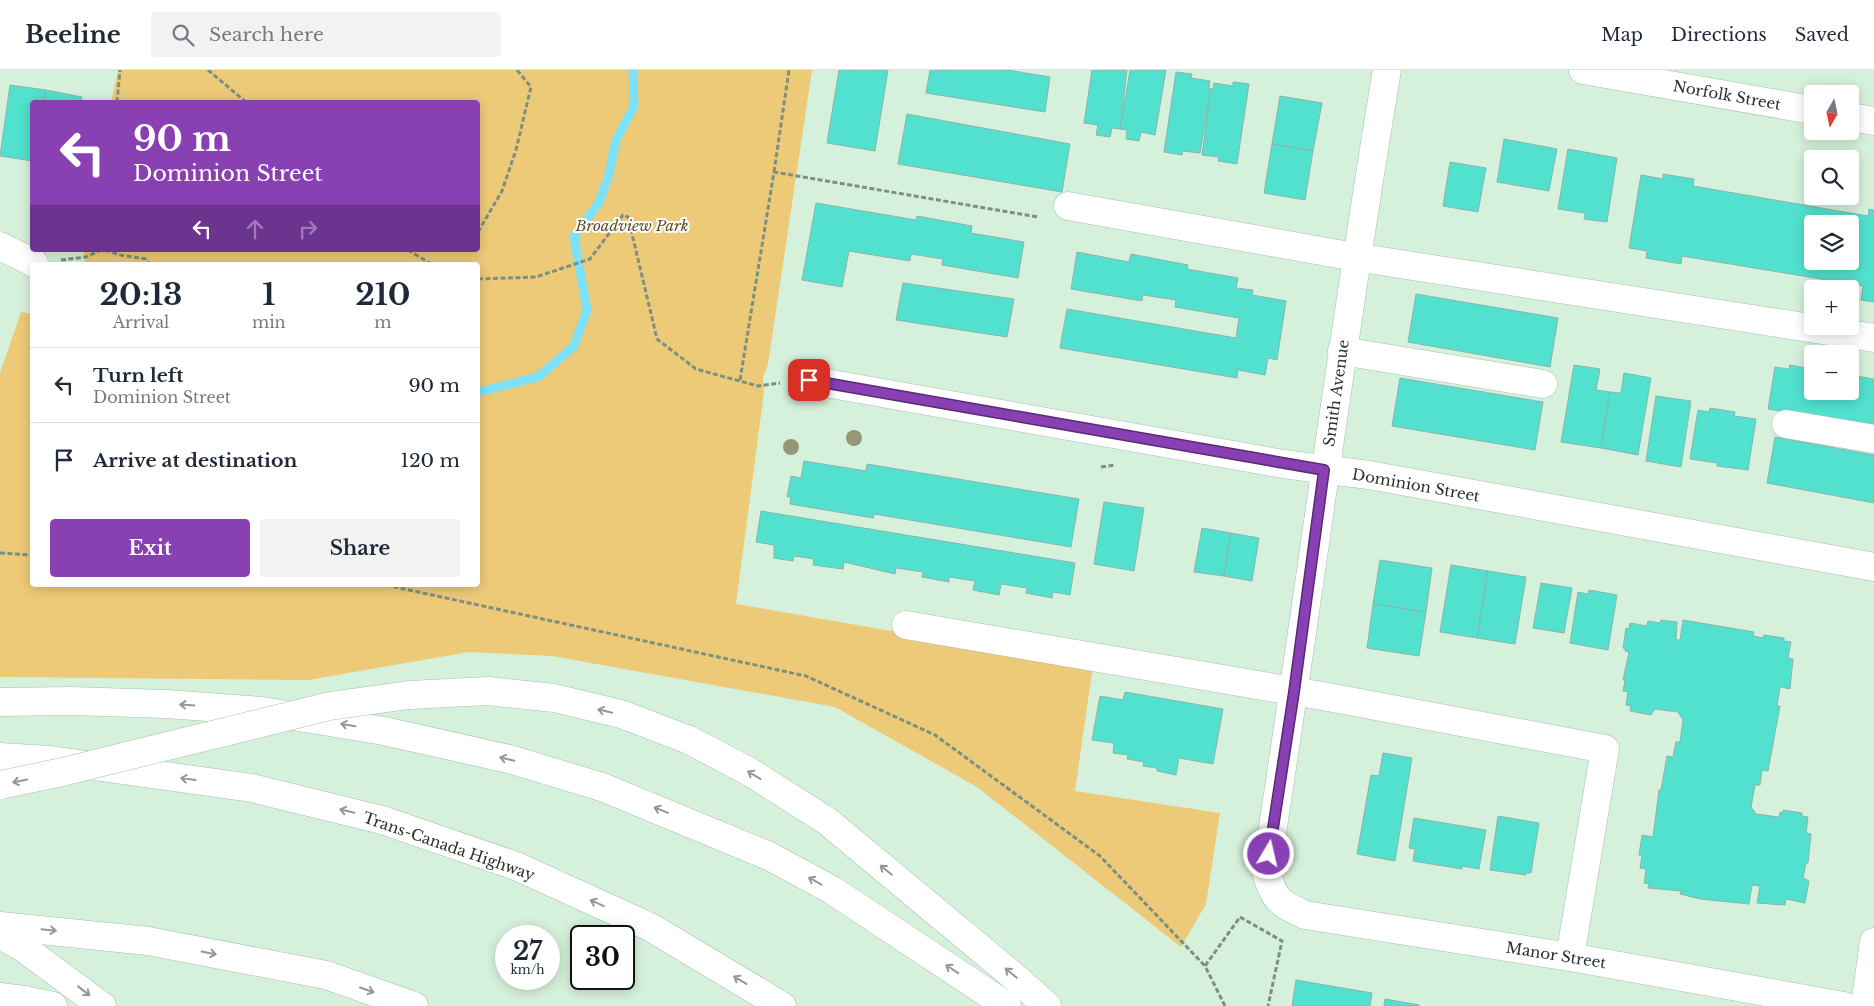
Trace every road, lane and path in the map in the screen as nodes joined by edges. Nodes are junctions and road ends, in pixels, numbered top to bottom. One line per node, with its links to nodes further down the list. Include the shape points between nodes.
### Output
1 (120, 70): 7 (path)
2 (208, 70): 8 (path)
3 (517, 70): 15 (path, via 531,87 502,191)
4 (789, 70): 12 (path)
5 (1387, 70): 20 (main road, Smith Avenue)
6 (1583, 70): 9 (main road, Norfolk Street)
7 (117, 100)
8 (244, 100)
9 (1804, 109)
10 (1859, 118): 11 (main road)
11 (1874, 121)
12 (774, 172): 14 (path); 28 (path)
13 (1068, 206): 20 (main road)
14 (1038, 217)
15 (480, 229)
16 (0, 246): 21 (main road)
17 (98, 252): 22 (path, via 86,257)
18 (109, 252): 23 (path)
19 (411, 252): 24 (path)
20 (1355, 257): 26 (main road); 27 (main road, Smith Avenue)
21 (32, 262)
22 (43, 262)
23 (148, 262)
24 (428, 262)
25 (480, 279): 28 (path, via 536,277 590,259 623,215 628,217 656,339 696,369)
26 (1874, 338)
27 (1342, 351): 30 (main road); 33 (main road, Smith Avenue)
28 (740, 380): 29 (path, via 758,386)
29 (809, 380): 33 (main road, Dominion Street)
30 (1543, 384)
31 (1786, 424): 32 (main road)
32 (1874, 439)
33 (1324, 470): 36 (main road, Dominion Street, via 1379,477); 39 (main road, Smith Avenue)
34 (0, 553): 35 (path)
35 (30, 555)
36 (1874, 567)
37 (395, 587): 48 (path, via 806,676 935,735 1100,856)
38 (906, 625): 39 (main road)
39 (1294, 692): 43 (main road, Smith Avenue, via 1266,872); 47 (main road, via 1605,749)
40 (0, 702): 54 (main road, one-way to 40, via 832,890 770,856 602,786 499,757 384,732 262,711 166,704)
41 (0, 757): 53 (main road, Trans-Canada Highway, one-way to 41, via 650,927 516,866 382,820 252,788 50,760)
42 (0, 785): 55 (main road, one-way to 42, bridge, via 827,821 750,772 689,740 620,714 554,698 488,692 409,695 330,706)
43 (1273, 895): 47 (main road, Manor Street, via 1305,915)
44 (0, 926): 52 (main road, one-way to 52, via 158,942 326,975)
45 (0, 935): 51 (main road, one-way to 51, via 22,947)
46 (1874, 942): 59 (main road)
47 (1570, 956): 58 (main road, Manor Street)
48 (1205, 966): 56 (path); 57 (path, via 1240,917 1282,941)
49 (8, 1000): 50 (main road)
50 (53, 1006)
51 (102, 1006)
52 (414, 1006)
53 (782, 1006)
54 (1007, 1006)
55 (1047, 1006)
56 (1225, 1006)
57 (1268, 1006)
58 (1844, 1006)
59 (1865, 1006)

